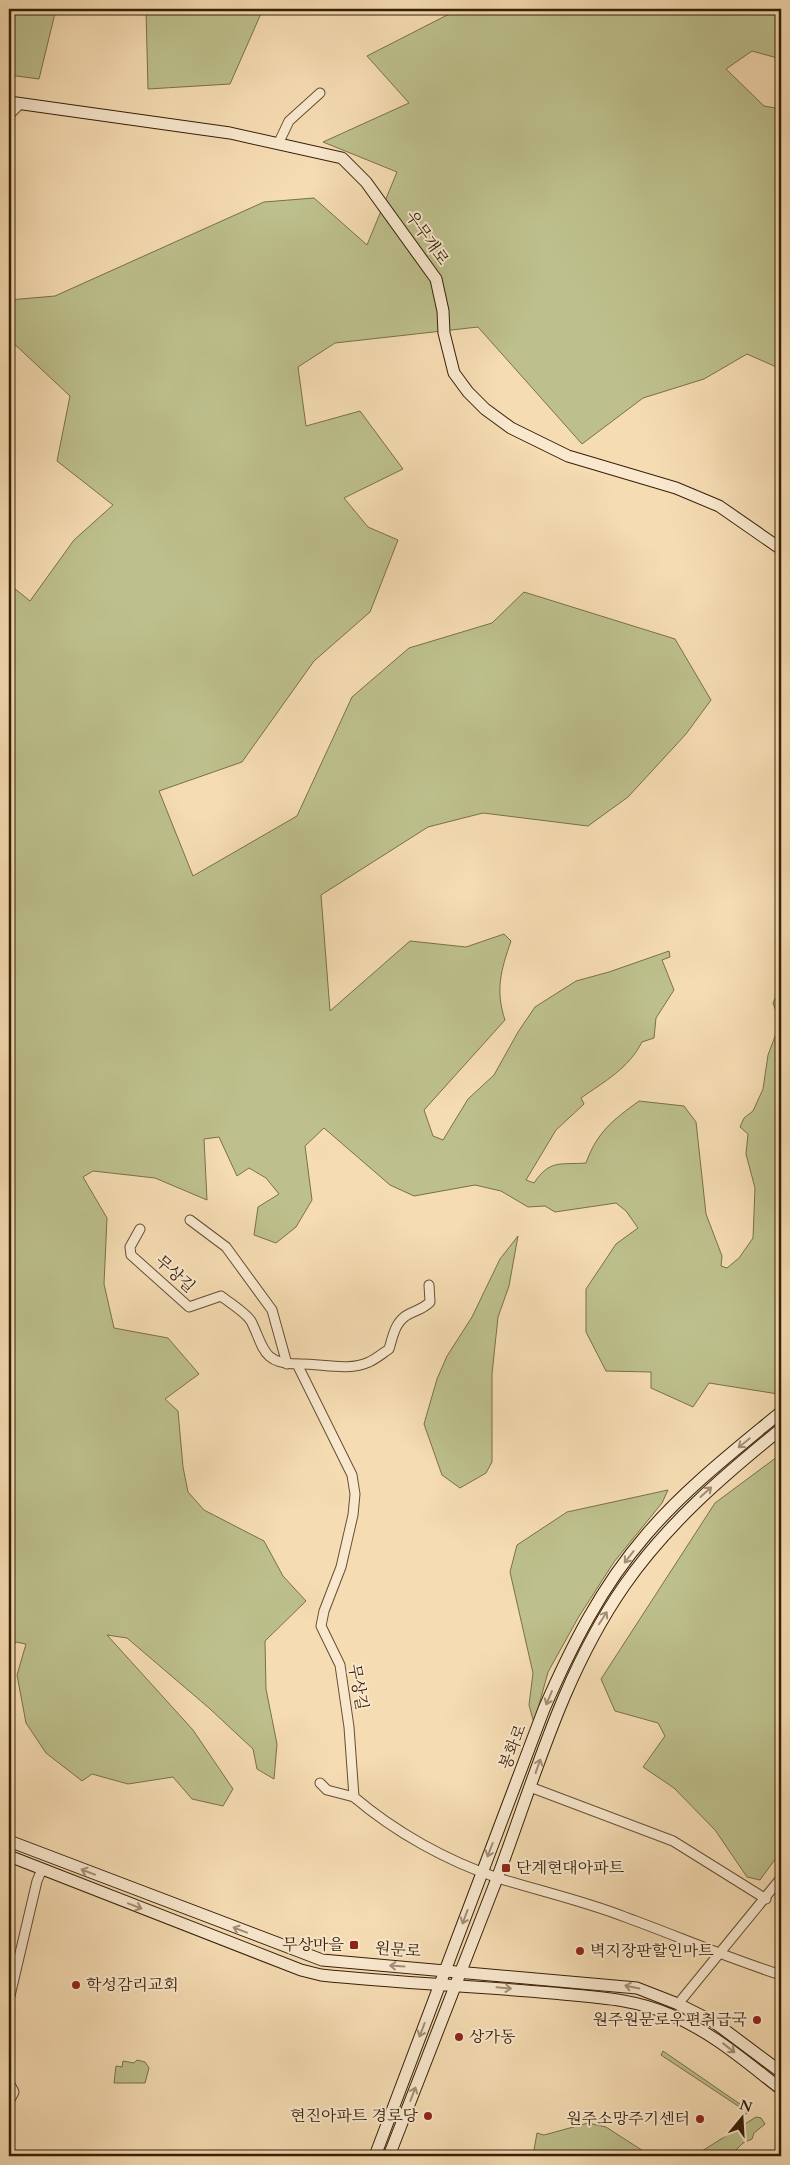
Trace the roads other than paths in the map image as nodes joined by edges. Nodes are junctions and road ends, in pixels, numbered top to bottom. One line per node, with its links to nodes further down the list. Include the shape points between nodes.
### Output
1 (320, 93): 5 (street, via 289,121 279,142)
2 (9, 102): 3 (street, 우무개로)
3 (22, 104): 4 (street); 5 (street, 우무개로)
4 (9, 115)
5 (285, 145): 6 (street, 우무개로, via 342,158 386,208 436,279 454,373 485,409 511,428 568,456 676,488 719,506)
6 (781, 549)
7 (190, 1220): 10 (street, via 226,1247 272,1310)
8 (140, 1229): 10 (street, 무상길, via 130,1247 132,1255 189,1306 221,1296 250,1320 270,1357 280,1364)
9 (429, 1285): 11 (street, via 430,1302 422,1310 402,1318 395,1328 389,1349 368,1363 338,1366)
10 (287, 1364): 11 (street)
11 (297, 1364): 16 (street, 무상길, via 352,1475 355,1494 341,1567 321,1626 340,1665)
12 (781, 1412): 21 (street, 봉화로, one-way to 21, via 681,1498 634,1550 590,1614 544,1709)
13 (781, 1428): 15 (street, 봉화로, one-way to 13, via 574,1674 596,1628 624,1586 688,1509)
14 (320, 1783): 16 (street, via 327,1790)
15 (530, 1787): 22 (street, 봉화로); 24 (street, via 673,1841)
16 (354, 1797): 21 (street, via 378,1818)
17 (9, 1841): 19 (street, 원문로)
18 (9, 1856): 20 (street, 원문로)
19 (46, 1856): 20 (street); 26 (street, 원문로, one-way to 19, via 322,1960)
20 (42, 1869): 29 (street, 원문로, one-way to 29, via 301,1970); 31 (street, via 36,1881)
21 (482, 1872): 22 (street); 26 (street, 봉화로, one-way to 26)
22 (497, 1877): 25 (street, via 624,1916); 27 (street, 봉화로)
23 (781, 1878): 24 (street)
24 (766, 1899): 25 (street)
25 (718, 1954): 28 (street); 32 (street)
26 (445, 1969): 27 (street, 원문로); 29 (street, 봉화로)
27 (460, 1971): 30 (street, 봉화로); 32 (street, 원문로, one-way to 27, via 637,1988)
28 (781, 1976)
29 (440, 1984): 30 (street, 원문로); 38 (street, 봉화로, one-way to 38)
30 (455, 1986): 33 (street, 원문로, one-way to 33, via 635,2002); 39 (street, one-way to 30)
31 (9, 2000)
32 (678, 2004): 33 (street); 34 (street, 원문로, via 714,2022)
33 (672, 2015): 36 (street, 원문로, one-way to 36, via 722,2043)
34 (781, 2072)
35 (9, 2082): 37 (street, via 14,2092)
36 (781, 2089)
37 (9, 2102)
38 (375, 2156)
39 (389, 2156)

